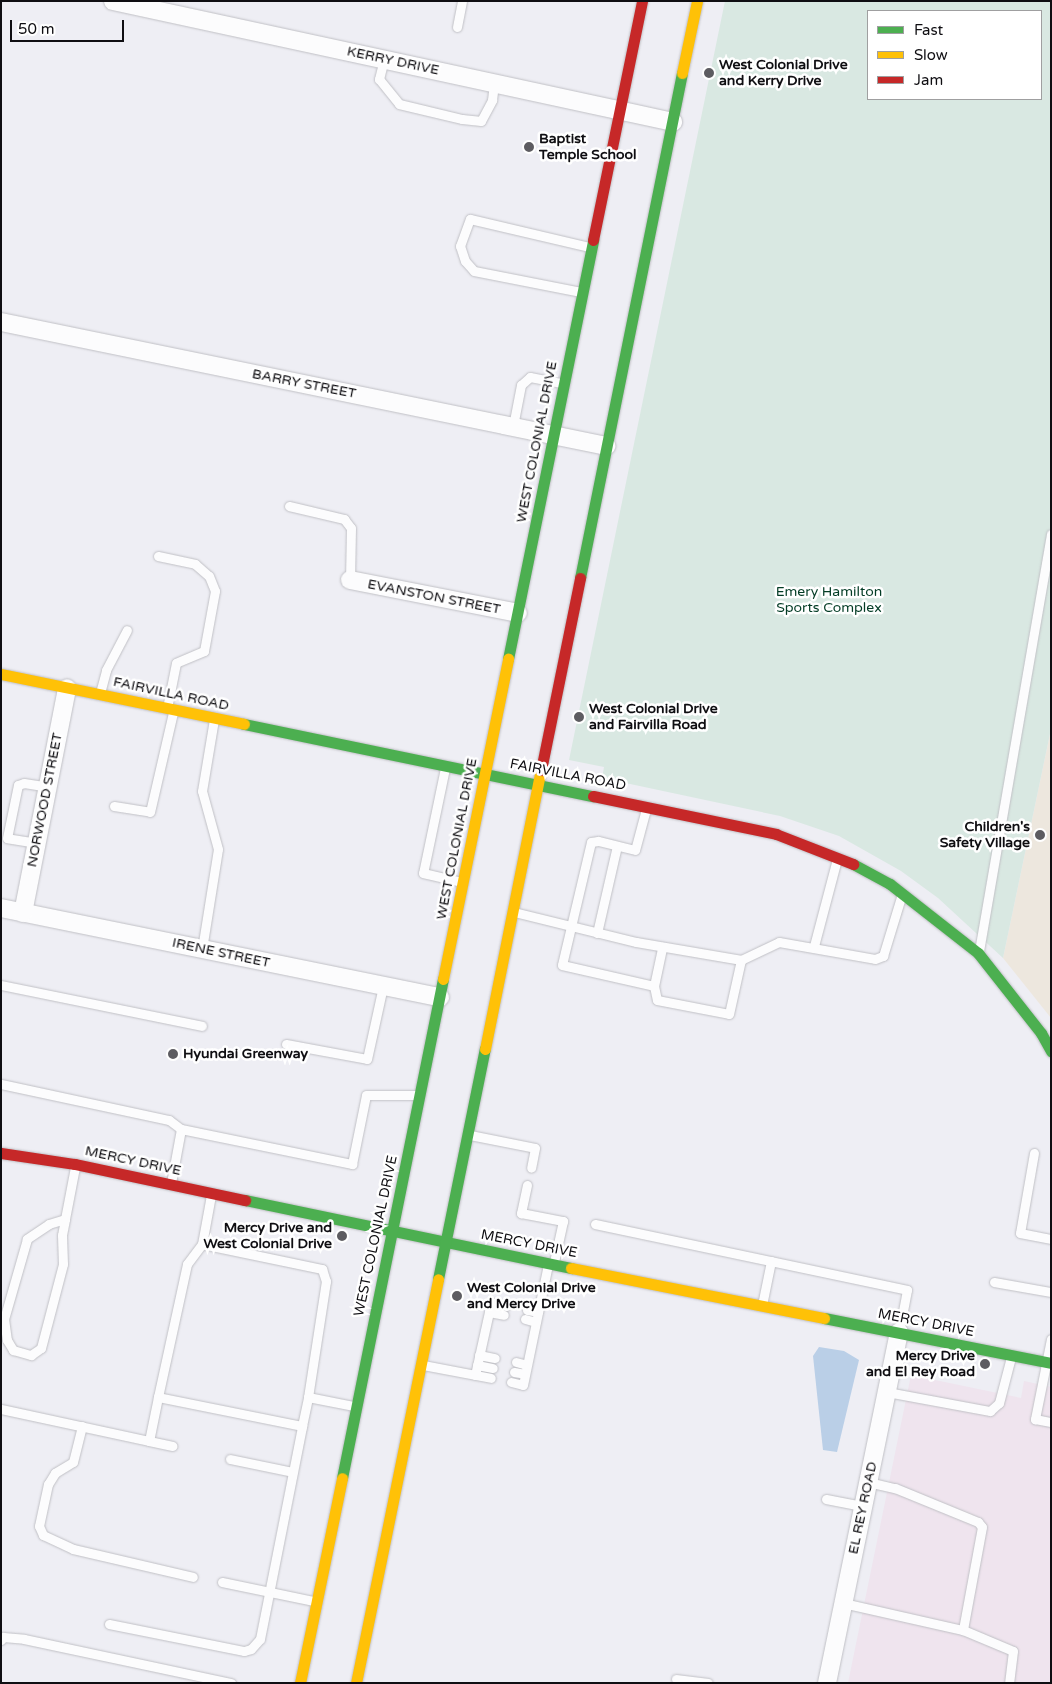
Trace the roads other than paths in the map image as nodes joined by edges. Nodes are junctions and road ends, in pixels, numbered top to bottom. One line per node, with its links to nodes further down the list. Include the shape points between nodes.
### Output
1 (113, 1): 6 (street, KERRY DRIVE)
2 (462, 1): 5 (lane)
3 (642, 1): 8 (main road, WEST COLONIAL DRIVE)
4 (697, 1): 9 (main road)
5 (457, 27)
6 (384, 59): 7 (street, KERRY DRIVE); 7 (lane, via 379,79 399,104 462,119 480,120 492,100)
7 (494, 83): 8 (street, KERRY DRIVE)
8 (620, 111): 9 (street, KERRY DRIVE); 10 (main road, WEST COLONIAL DRIVE)
9 (673, 122): 16 (main road)
10 (592, 248): 11 (main road, WEST COLONIAL DRIVE); 11 (lane, via 470,220 460,246 465,261 474,271)
11 (583, 293): 13 (main road, WEST COLONIAL DRIVE)
12 (1, 322): 14 (street, BARRY STREET)
13 (564, 384): 14 (lane, via 530,376 521,385); 15 (main road, WEST COLONIAL DRIVE)
14 (513, 426): 15 (street, BARRY STREET)
15 (554, 434): 16 (street, BARRY STREET); 21 (main road, WEST COLONIAL DRIVE)
16 (606, 446): 30 (main road)
17 (289, 506): 20 (lane, via 344,519 351,528 352,537)
18 (1051, 534): 48 (lane)
19 (158, 556): 26 (lane, via 195,564 209,576 215,591 204,651 176,662)
20 (350, 580): 21 (street, EVANSTON STREET)
21 (518, 613): 29 (main road, WEST COLONIAL DRIVE)
22 (127, 630): 25 (lane, via 106,670)
23 (1, 674): 24 (main road, FAIRVILLA ROAD)
24 (67, 688): 25 (main road, FAIRVILLA ROAD); 31 (street, NORWOOD STREET)
25 (100, 694): 26 (main road, FAIRVILLA ROAD)
26 (170, 709): 27 (main road, FAIRVILLA ROAD); 32 (lane, via 150,812)
27 (214, 718): 28 (main road, FAIRVILLA ROAD); 47 (lane, via 202,791 218,849)
28 (446, 765): 29 (main road, FAIRVILLA ROAD); 38 (lane, via 423,873)
29 (485, 773): 30 (main road, FAIRVILLA ROAD); 38 (main road, WEST COLONIAL DRIVE)
30 (538, 784): 33 (main road, FAIRVILLA ROAD); 41 (main road)
31 (48, 787): 34 (lane, via 18,785); 35 (street, NORWOOD STREET)
32 (114, 806)
33 (646, 806): 36 (lane, via 637,848); 37 (main road, FAIRVILLA ROAD, via 776,834)
34 (4, 840): 35 (lane)
35 (37, 843): 42 (street, NORWOOD STREET)
36 (617, 846): 43 (lane, via 591,842); 44 (lane)
37 (838, 857): 39 (main road, FAIRVILLA ROAD); 45 (lane)
38 (463, 882): 53 (main road, WEST COLONIAL DRIVE)
39 (902, 894): 45 (lane, via 883,956 875,959); 48 (main road, FAIRVILLA ROAD)
40 (1, 908): 42 (street, IRENE STREET)
41 (512, 912): 43 (lane); 60 (main road)
42 (23, 913): 47 (street, IRENE STREET)
43 (571, 926): 44 (lane); 52 (lane, via 562,965)
44 (597, 933): 46 (lane)
45 (814, 946): 49 (lane, via 779,942)
46 (662, 947): 49 (lane); 52 (lane)
47 (202, 949): 51 (street, IRENE STREET)
48 (978, 954): 56 (main road, FAIRVILLA ROAD, via 1041,1033)
49 (741, 960): 52 (lane, via 729,1014 657,1000)
50 (1, 985): 54 (lane)
51 (383, 986): 53 (street, IRENE STREET); 55 (lane, via 367,1059)
52 (654, 986)
53 (440, 998): 58 (main road, WEST COLONIAL DRIVE)
54 (202, 1026)
55 (286, 1044)
56 (1051, 1051)
57 (1, 1084): 59 (lane, via 169,1120)
58 (420, 1095): 59 (lane, via 366,1095 352,1164); 70 (main road, WEST COLONIAL DRIVE)
59 (181, 1129): 65 (lane)
60 (467, 1134): 64 (lane, via 535,1148); 72 (main road)
61 (1, 1153): 63 (main road, MERCY DRIVE)
62 (1034, 1153): 71 (lane, via 1020,1233)
63 (76, 1164): 65 (main road, MERCY DRIVE); 68 (lane)
64 (531, 1168)
65 (171, 1184): 67 (main road, MERCY DRIVE)
66 (527, 1185): 75 (lane, via 521,1213 562,1221)
67 (212, 1192): 70 (main road, MERCY DRIVE); 73 (lane)
68 (65, 1219): 68 (lane, via 62,1264 41,1348 31,1355 13,1350 7,1340 4,1319 27,1239 49,1224)
69 (595, 1224): 74 (lane)
70 (393, 1230): 72 (main road, MERCY DRIVE); 101 (main road, WEST COLONIAL DRIVE)
71 (1051, 1238)
72 (446, 1242): 75 (main road, MERCY DRIVE); 89 (main road)
73 (202, 1244): 99 (lane, via 322,1269 326,1281); 100 (lane, via 186,1264)
74 (771, 1261): 78 (lane); 82 (lane, via 908,1290)
75 (551, 1264): 78 (main road, MERCY DRIVE); 80 (lane)
76 (994, 1282): 77 (lane)
77 (1051, 1292)
78 (762, 1305): 82 (main road, MERCY DRIVE)
79 (505, 1310): 84 (lane, via 494,1303)
80 (538, 1312): 81 (lane); 81 (lane, via 526,1314)
81 (536, 1322): 91 (lane)
82 (899, 1332): 85 (main road, MERCY DRIVE); 98 (street, EL REY ROAD)
83 (1051, 1339): 88 (lane)
84 (479, 1355): 86 (lane); 90 (lane)
85 (1012, 1355): 88 (main road, MERCY DRIVE); 98 (lane, via 1000,1403 990,1411)
86 (495, 1358)
87 (516, 1362): 91 (lane)
88 (1049, 1362): 103 (lane, via 1034,1418)
89 (421, 1364): 95 (lane); 124 (main road)
90 (477, 1365): 92 (lane); 95 (lane)
91 (527, 1365): 94 (lane)
92 (493, 1368)
93 (514, 1372): 94 (lane)
94 (525, 1374): 97 (lane, via 523,1385)
95 (475, 1375): 96 (lane)
96 (491, 1378)
97 (511, 1382)
98 (887, 1392): 110 (street, EL REY ROAD)
99 (308, 1396): 101 (lane); 105 (lane)
100 (158, 1397): 105 (lane); 106 (lane)
101 (357, 1406): 116 (main road, WEST COLONIAL DRIVE)
102 (1, 1409): 104 (lane)
103 (1051, 1422)
104 (82, 1426): 106 (lane); 113 (lane, via 73,1462 55,1473 48,1484 39,1526 43,1535 73,1549)
105 (302, 1426): 109 (lane)
106 (149, 1441): 107 (lane)
107 (172, 1446)
108 (230, 1459): 109 (lane)
109 (293, 1472): 115 (lane)
110 (868, 1482): 112 (street, EL REY ROAD); 119 (lane, via 895,1488 978,1522 982,1527)
111 (826, 1499): 112 (lane)
112 (863, 1506): 117 (street, EL REY ROAD)
113 (193, 1577)
114 (222, 1582): 115 (lane)
115 (269, 1592): 116 (lane); 118 (lane, via 260,1639 251,1649 244,1651)
116 (317, 1601): 123 (main road, WEST COLONIAL DRIVE)
117 (843, 1604): 119 (lane); 126 (street, EL REY ROAD)
118 (109, 1624)
119 (963, 1630): 127 (lane, via 1014,1651)
120 (1, 1640): 122 (lane, via 3,1637 24,1638)
121 (676, 1679): 125 (lane)
122 (231, 1683)
123 (300, 1683)
124 (356, 1683)
125 (708, 1683)
126 (827, 1683)
127 (1009, 1683)

